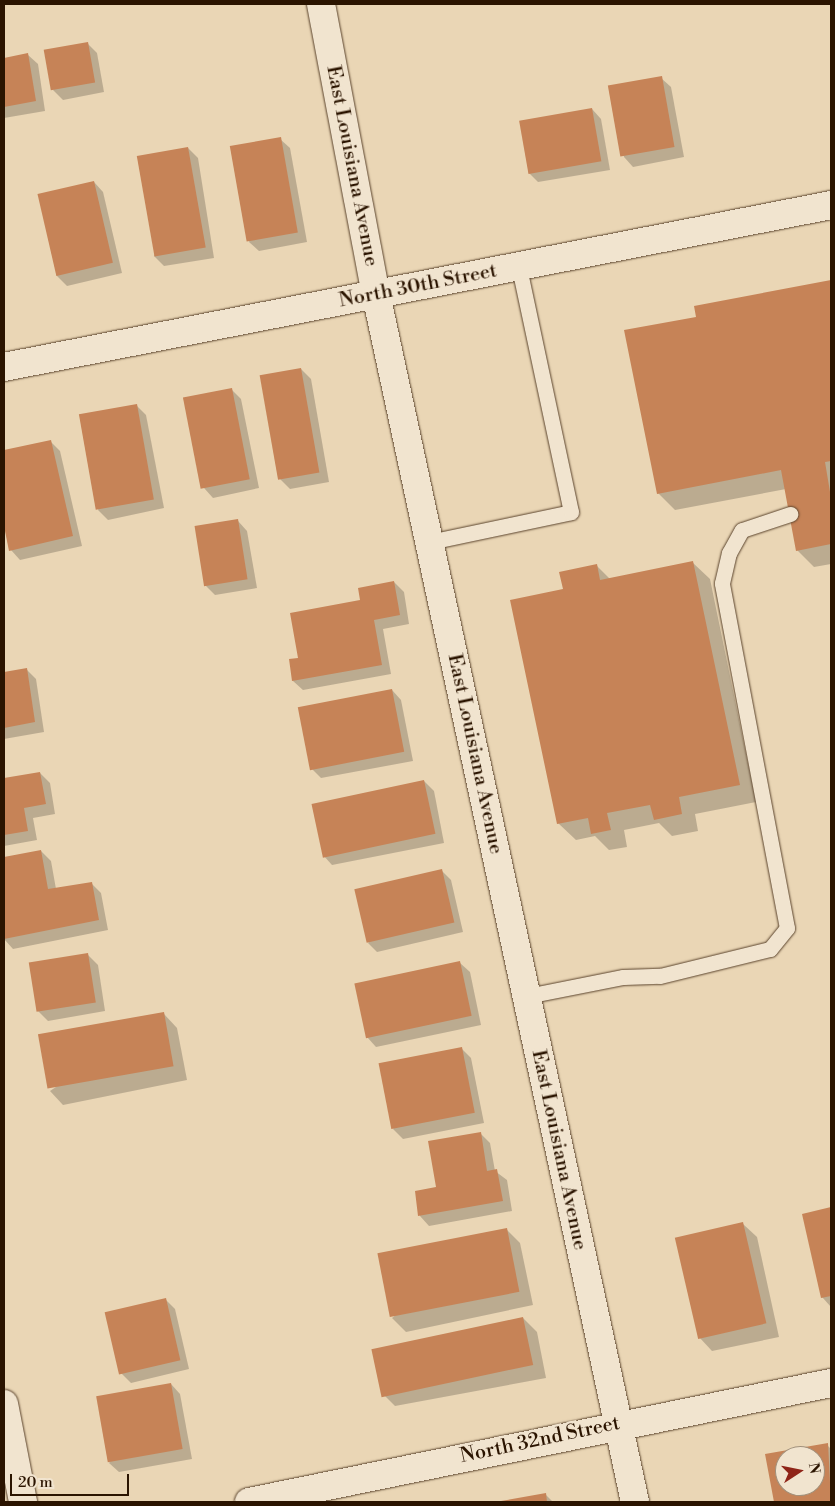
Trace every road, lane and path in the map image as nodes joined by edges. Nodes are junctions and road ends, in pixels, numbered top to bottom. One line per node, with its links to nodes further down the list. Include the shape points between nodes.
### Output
1 (321, 4): 4 (street, East Louisiana Avenue)
2 (831, 205): 3 (street, North 30th Street)
3 (519, 266): 4 (street, North 30th Street); 7 (lane, via 571,512)
4 (376, 294): 5 (street, North 30th Street); 7 (street, East Louisiana Avenue)
5 (4, 367)
6 (790, 514): 8 (lane, via 742,530 729,553 722,583 787,928 770,949 660,976 623,976)
7 (429, 542): 8 (street, East Louisiana Avenue)
8 (527, 996): 11 (street, East Louisiana Avenue)
9 (831, 1383): 11 (street, North 32nd Street)
10 (4, 1404): 12 (street)
11 (618, 1424): 13 (street, North 32nd Street); 14 (street, East Louisiana Avenue)
12 (23, 1502)
13 (249, 1502)
14 (635, 1502)

